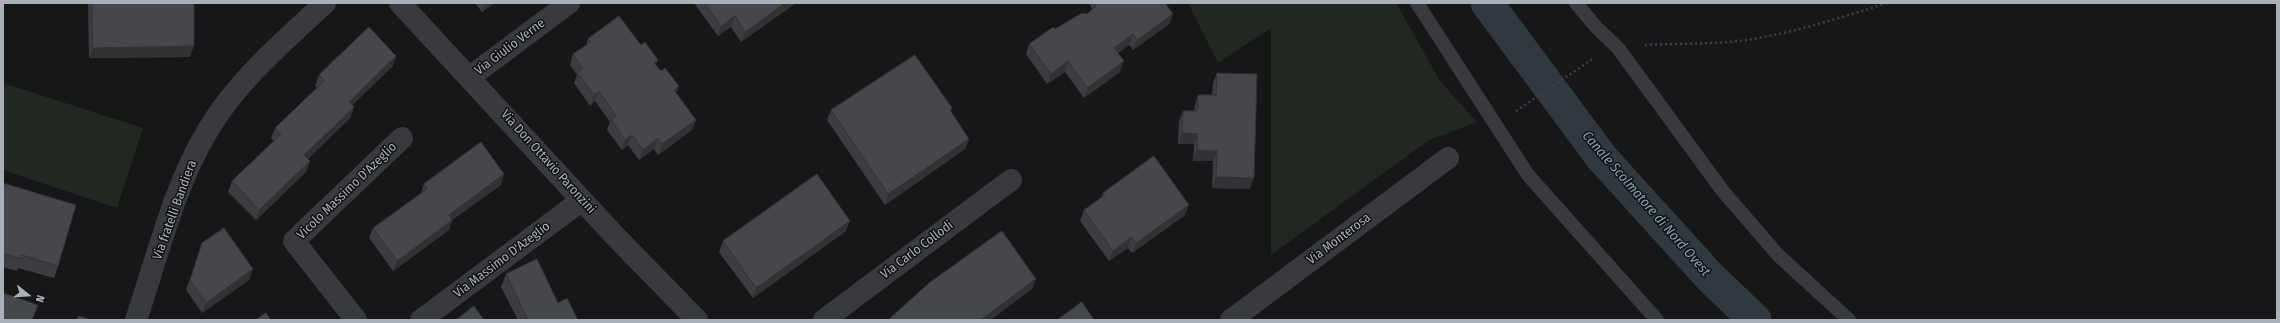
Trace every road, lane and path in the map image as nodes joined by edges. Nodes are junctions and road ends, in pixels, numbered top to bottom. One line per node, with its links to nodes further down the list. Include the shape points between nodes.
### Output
1 (325, 3): 14 (street, Via fratelli Bandiera, via 250,76 208,130 182,184)
2 (400, 3): 8 (street, Via Don Ottavio Paronzini)
3 (569, 3): 8 (street, Via Giulio Verne)
4 (1417, 3): 9 (lane)
5 (1576, 3): 7 (lane)
6 (1887, 3): 7 (path, via 1764,37 1717,43)
7 (1618, 48): 9 (path, via 1595,58); 21 (lane, via 1727,196 1778,254)
8 (470, 77): 13 (street, Via Don Ottavio Paronzini)
9 (1495, 125): 20 (lane, via 1528,175)
10 (402, 138): 15 (street, Vicolo Massimo D'Azeglio, via 294,241)
11 (1448, 158): 19 (street, Via Monterosa)
12 (1011, 180): 18 (street, Via Carlo Collodi)
13 (582, 200): 16 (street, Via Massimo D'Azeglio); 17 (street, Via Don Ottavio Paronzini)
14 (136, 320)
15 (356, 320)
16 (421, 320)
17 (697, 320)
18 (824, 320)
19 (1231, 320)
20 (1658, 320)
21 (1849, 320)

